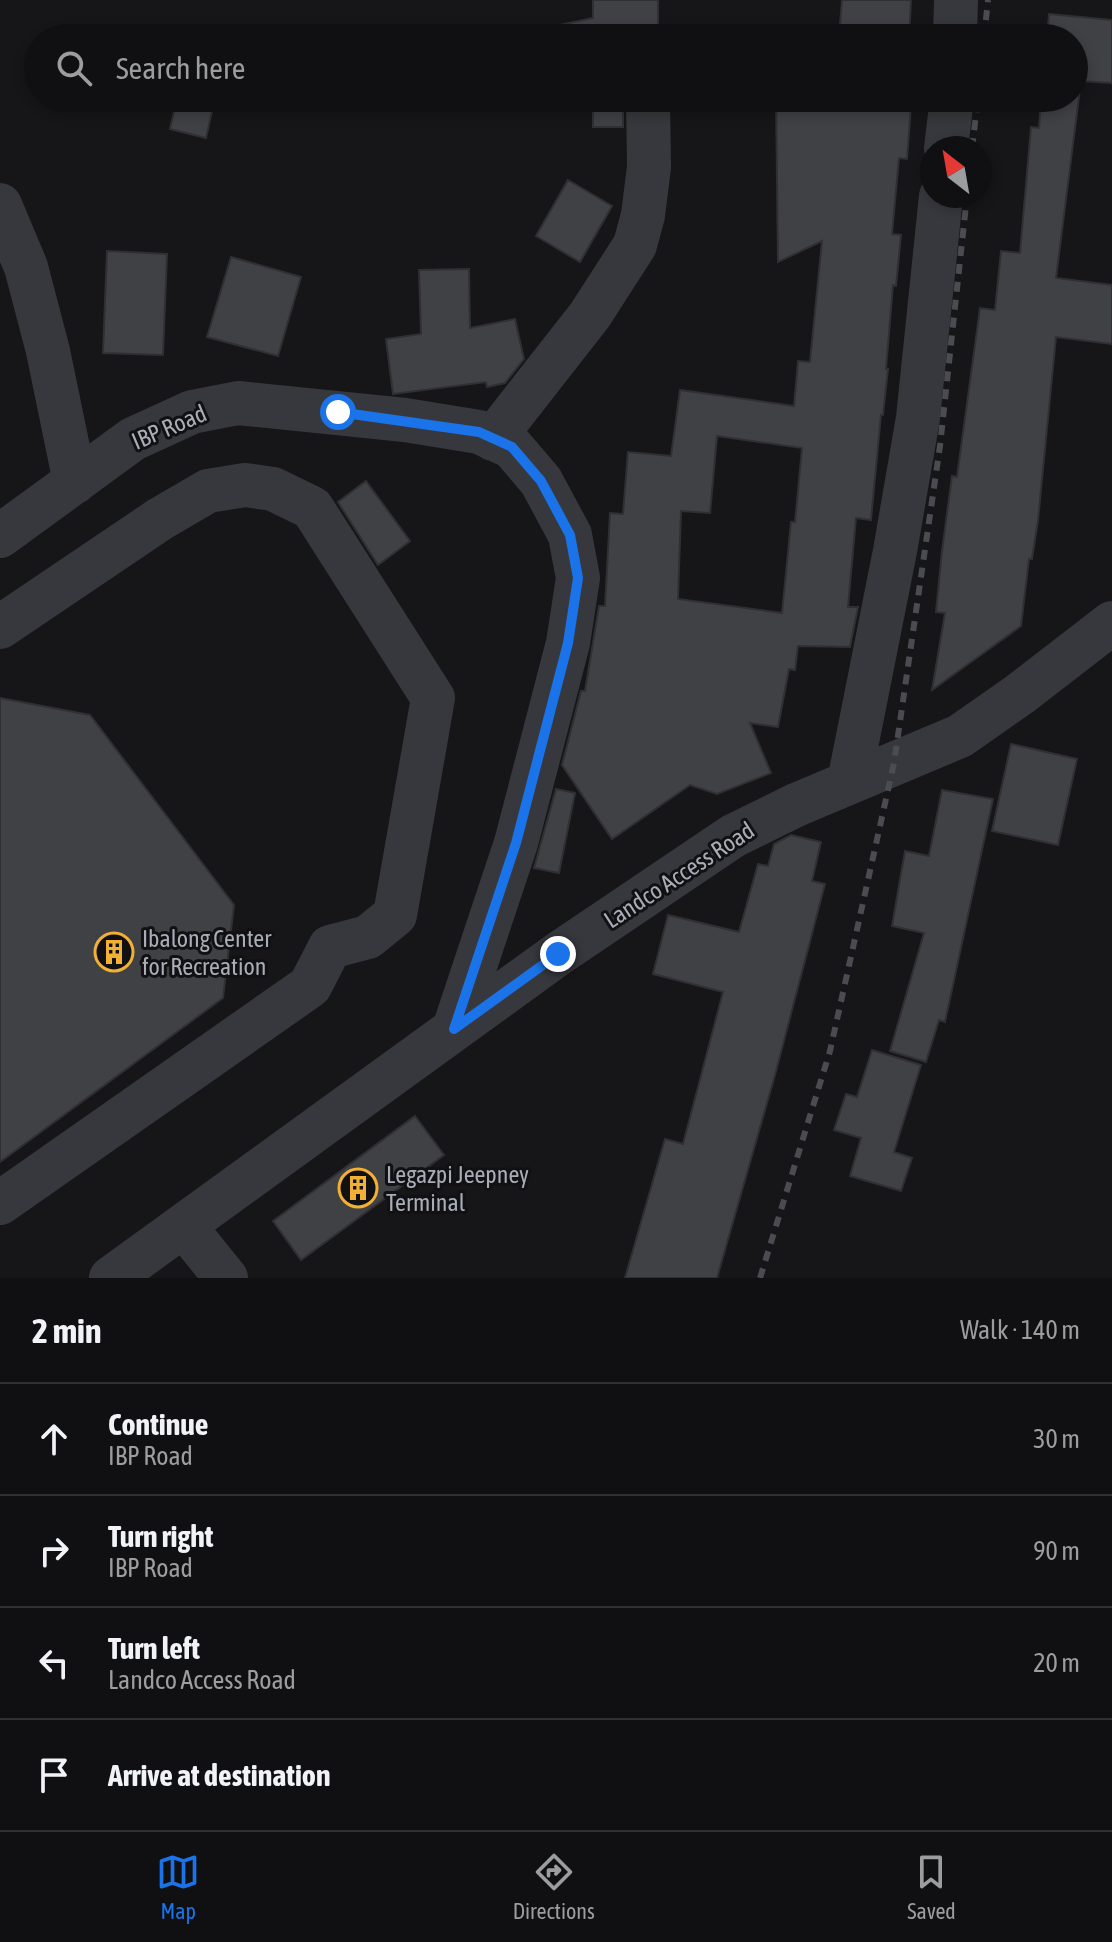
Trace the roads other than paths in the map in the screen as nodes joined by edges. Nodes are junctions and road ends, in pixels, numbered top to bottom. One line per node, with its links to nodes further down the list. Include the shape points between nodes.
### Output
1 (956, 0): 2 (street)
2 (955, 24)
3 (648, 112): 8 (street, via 649,167 635,245 590,315)
4 (950, 112): 5 (street)
5 (947, 136)
6 (0, 205): 9 (street, via 26,267)
7 (940, 208): 13 (street, via 918,418)
8 (493, 439): 9 (street, IBP Road, via 405,420 238,403 192,412 133,439); 14 (street, IBP Road, via 512,447 541,481 570,535 578,578 568,643 516,843)
9 (75, 482): 10 (street, IBP Road)
10 (0, 536)
11 (1112, 623): 13 (street, Landco Access Road, via 960,736)
12 (0, 627): 15 (street, via 208,491 245,485 273,489 312,508 433,698 395,915 368,937 330,947 310,986)
13 (849, 782): 14 (street, Landco Access Road, via 733,836)
14 (454, 1029): 16 (street, Landco Access Road)
15 (0, 1203)
16 (184, 1226): 17 (street, Landco Access Road); 18 (street)
17 (111, 1278)
18 (226, 1278)

